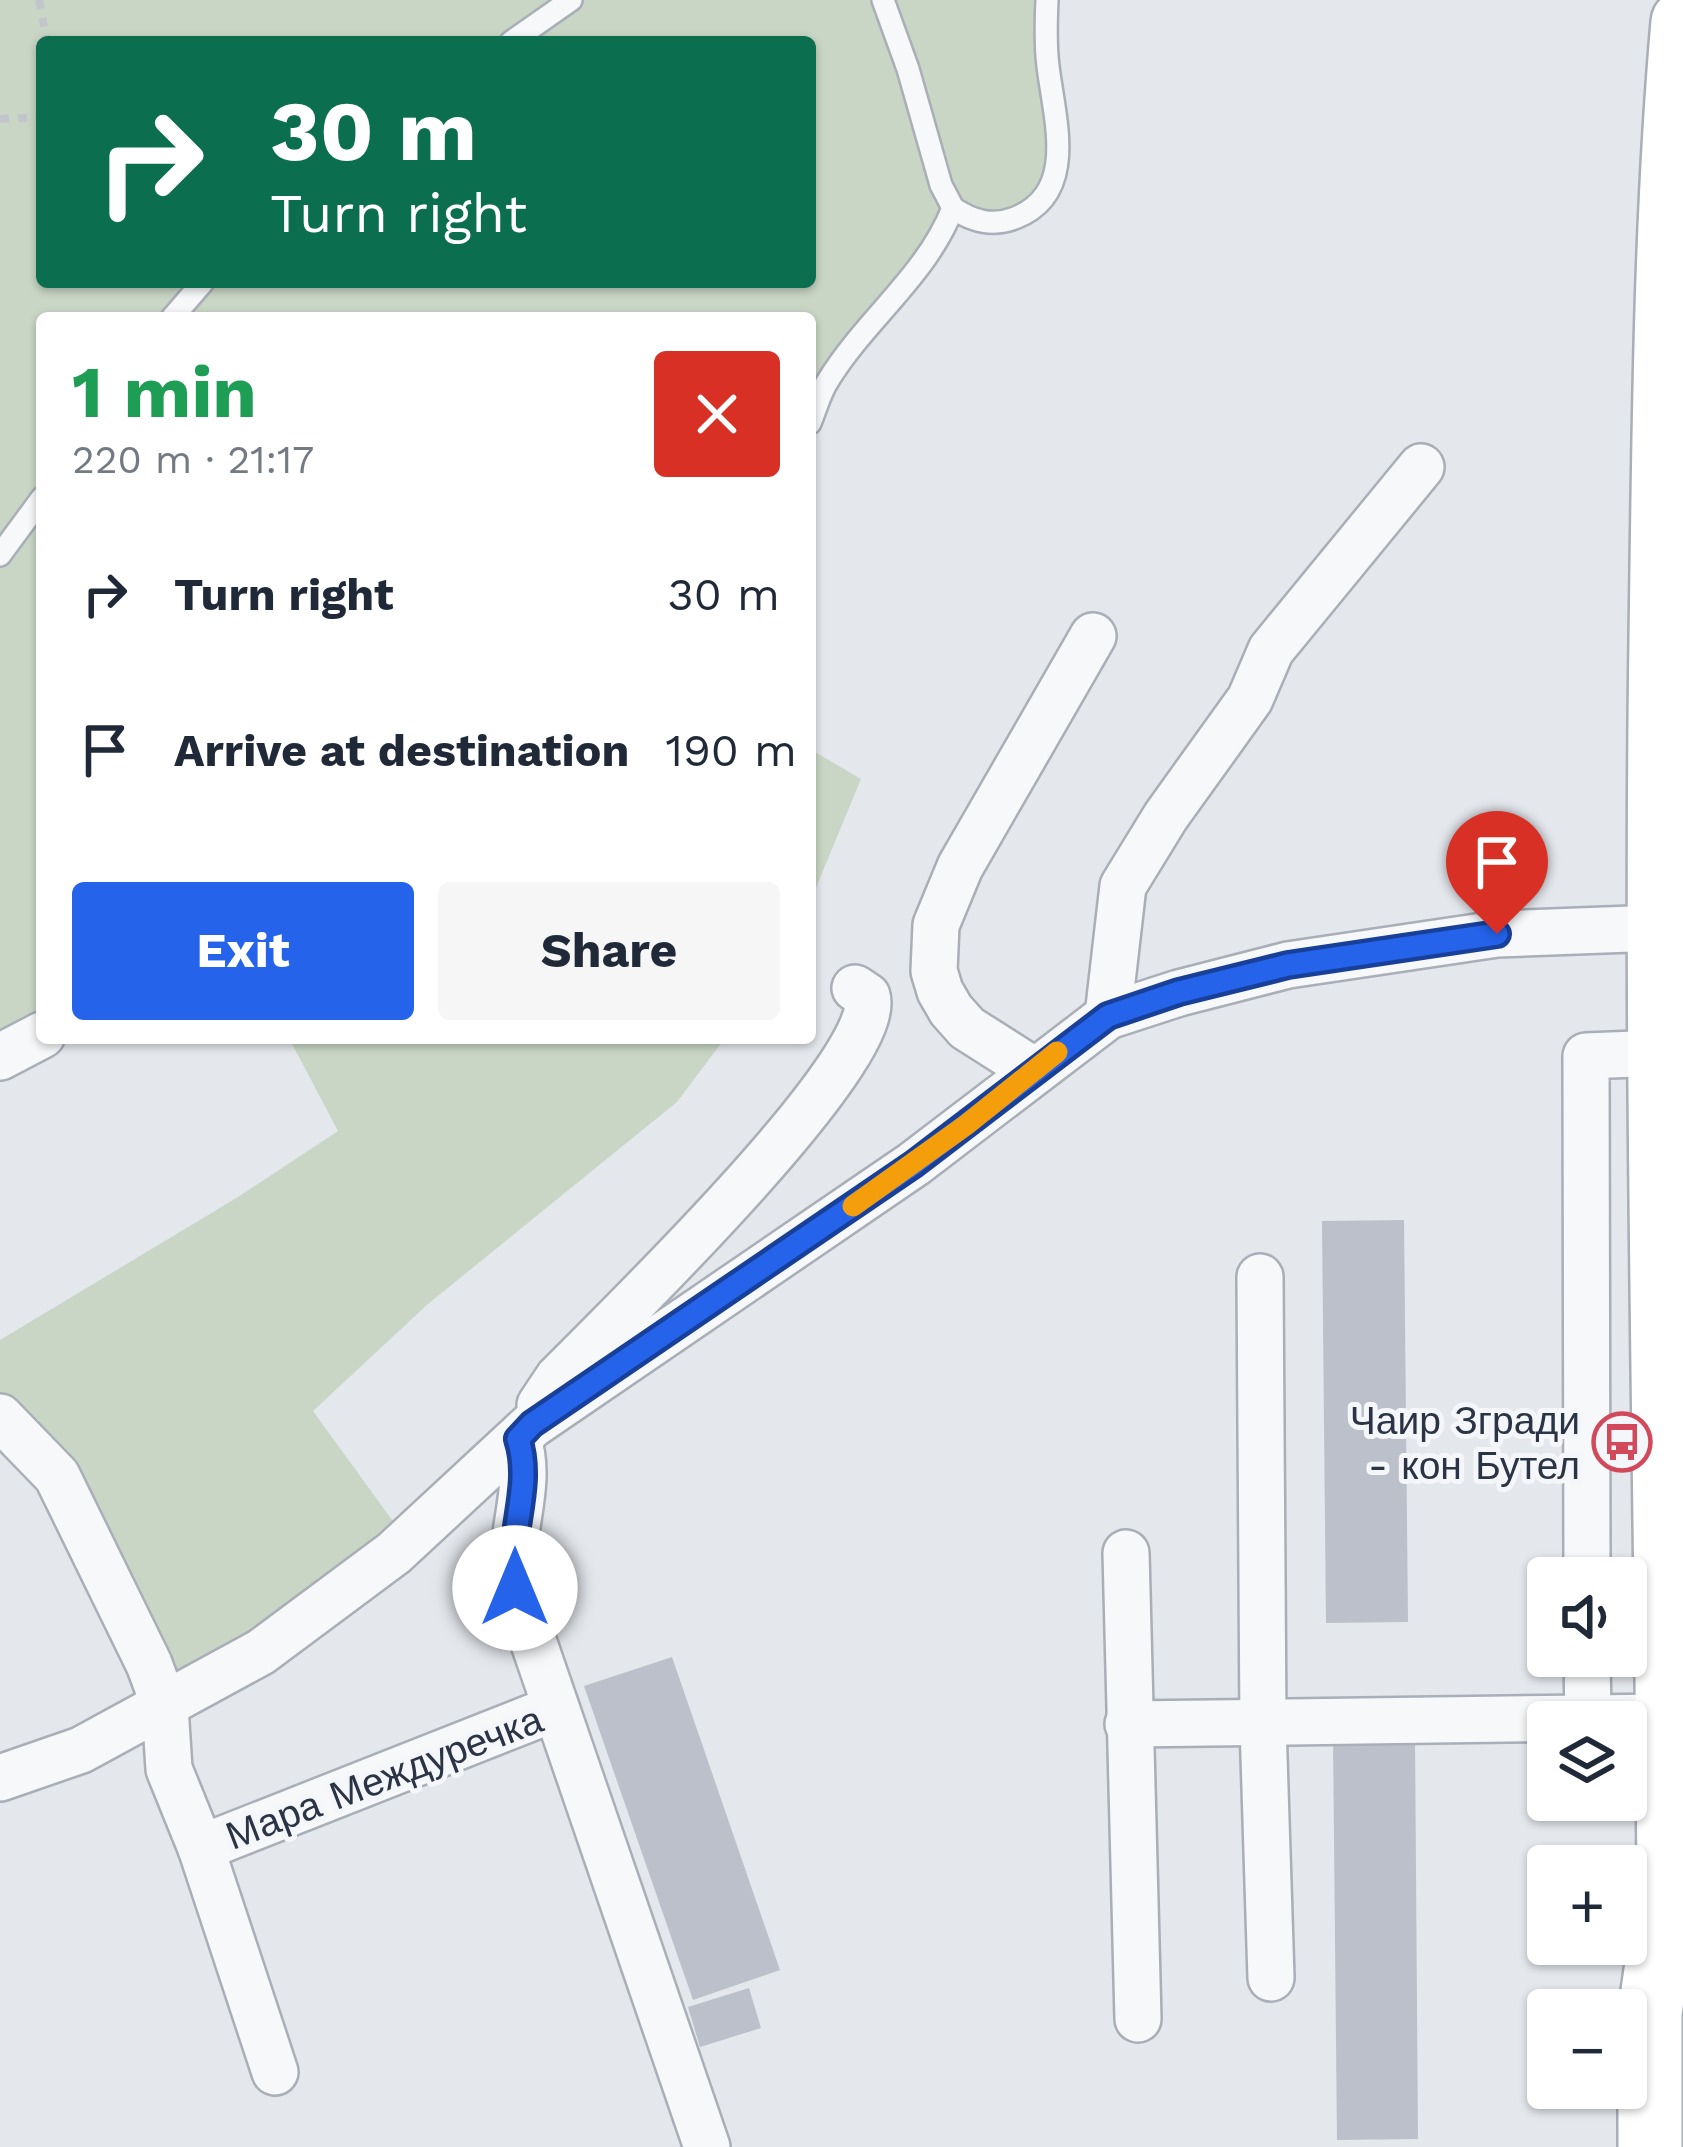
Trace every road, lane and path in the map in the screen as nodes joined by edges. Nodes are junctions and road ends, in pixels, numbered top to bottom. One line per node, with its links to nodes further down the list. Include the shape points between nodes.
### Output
1 (39, 0): 6 (path)
2 (572, 0): 7 (lane)
3 (883, 0): 10 (lane)
4 (1047, 0): 10 (lane, via 1059,159 1053,184 1032,208 1005,221 969,219)
5 (1683, 22): 18 (street, via 1671,208)
6 (46, 36)
7 (520, 36)
8 (36, 117): 9 (path)
9 (0, 118)
10 (952, 208): 13 (lane, via 925,263 869,325)
11 (198, 288): 12 (lane)
12 (177, 312)
13 (816, 409)
14 (1421, 467): 20 (street, via 1271,650 1250,699 1123,886)
15 (36, 506): 16 (lane)
16 (0, 555)
17 (1093, 636): 24 (street, via 960,867 936,925 934,971 951,1010)
18 (1658, 928): 20 (street, via 1497,934 1288,965); 22 (street)
19 (855, 988): 27 (street, via 870,1003 867,1018 820,1092 737,1195 558,1378)
20 (1108, 1016): 24 (street)
21 (36, 1038): 23 (street)
22 (1660, 1053): 29 (street, via 1586,1056); 32 (street)
23 (0, 1057)
24 (1034, 1070): 27 (street, via 914,1164)
25 (1260, 1277): 36 (street)
26 (0, 1417): 30 (street, via 75,1507)
27 (525, 1432): 30 (street, via 337,1598); 31 (street, via 511,1564)
28 (1126, 1553): 35 (street)
29 (1587, 1557)
30 (165, 1707): 37 (street, via 82,1750); 38 (street, via 170,1769)
31 (556, 1708): 38 (street, Мара Междуречка); 44 (street, Мара Междуречка)
32 (1667, 1717): 33 (street); 39 (street)
33 (1647, 1718)
34 (1527, 1720): 36 (street)
35 (1128, 1724): 36 (street); 42 (street)
36 (1264, 1725): 41 (street)
37 (0, 1778)
38 (201, 1848): 43 (street, Мара Междуречка)
39 (1669, 1879): 40 (street); 45 (street, via 1650,2013)
40 (1683, 1962)
41 (1271, 1978)
42 (1138, 2019)
43 (275, 2072)
44 (707, 2147)
45 (1651, 2147)

